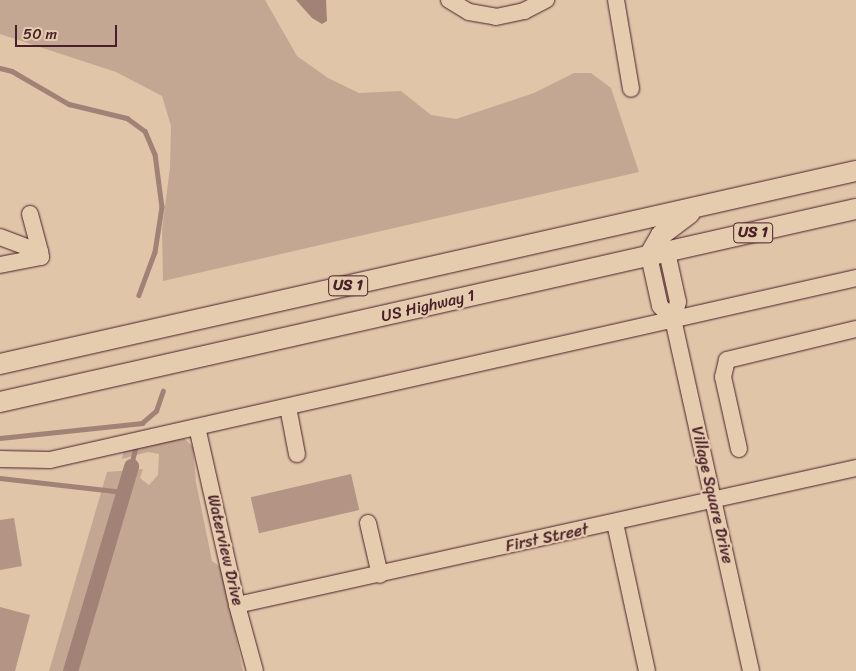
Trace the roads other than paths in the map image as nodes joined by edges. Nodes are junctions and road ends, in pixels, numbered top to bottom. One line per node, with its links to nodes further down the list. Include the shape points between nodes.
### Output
1 (449, 0): 2 (street, via 469,12 496,17 524,11)
2 (546, 0)
3 (616, 0): 4 (street)
4 (631, 89)
5 (856, 172): 6 (main road, US 1)
6 (696, 209): 11 (main road, via 661,236); 16 (main road, US 1)
7 (856, 209): 11 (main road, US Highway 1 / US 1)
8 (30, 214): 10 (street)
9 (0, 237): 10 (street)
10 (40, 252): 12 (street, via 41,257)
11 (658, 254): 14 (street, Village Square Drive, via 660,306); 17 (main road, US Highway 1 / US 1)
12 (0, 265)
13 (856, 278): 14 (street)
14 (673, 319): 18 (street); 24 (street, Village Square Drive)
15 (856, 329): 20 (street, via 727,360 723,377)
16 (0, 364)
17 (0, 402)
18 (288, 407): 19 (street); 21 (street)
19 (198, 427): 22 (street, via 50,460); 28 (street, Waterview Drive)
20 (739, 449)
21 (297, 454)
22 (0, 459)
23 (856, 468): 24 (street, First Street)
24 (713, 502): 26 (street, First Street); 31 (street, Village Square Drive)
25 (368, 522): 27 (street)
26 (614, 524): 27 (street, First Street); 30 (street)
27 (380, 574): 28 (street, First Street)
28 (237, 606): 29 (street, Waterview Drive)
29 (255, 671)
30 (647, 671)
31 (751, 671)

